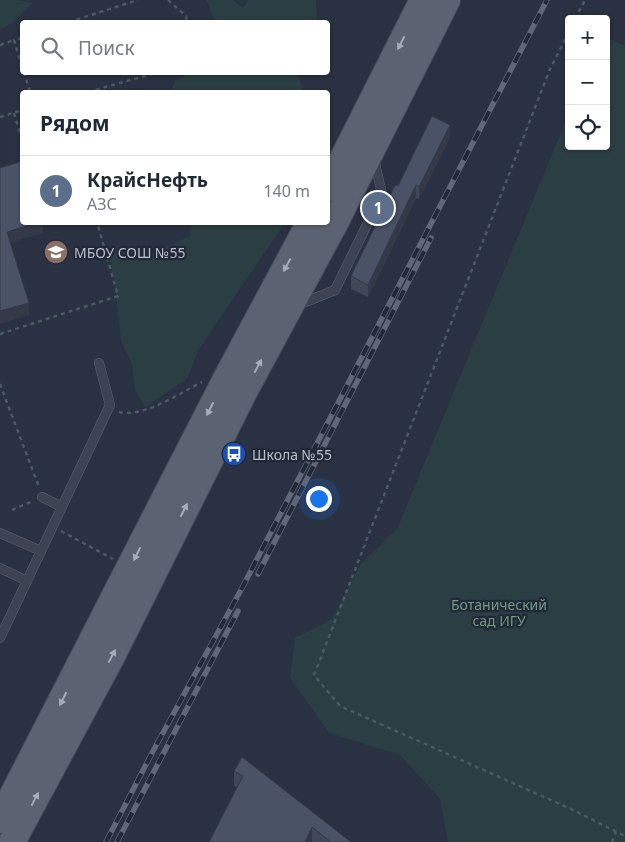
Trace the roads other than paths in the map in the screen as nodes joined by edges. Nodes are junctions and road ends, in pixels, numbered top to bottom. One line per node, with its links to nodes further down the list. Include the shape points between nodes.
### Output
1 (424, 0): 3 (main road, one-way to 3)
2 (447, 0): 14 (main road, one-way to 2, via 112,656 246,388)
3 (330, 184)
4 (308, 225): 13 (main road, one-way to 13)
5 (98, 363): 7 (lane, via 110,405)
6 (42, 497): 7 (lane)
7 (62, 507): 9 (lane)
8 (0, 533): 9 (lane)
9 (41, 551): 11 (lane)
10 (0, 568): 11 (lane)
11 (27, 581): 12 (lane)
12 (0, 638)
13 (0, 820)
14 (12, 842)

